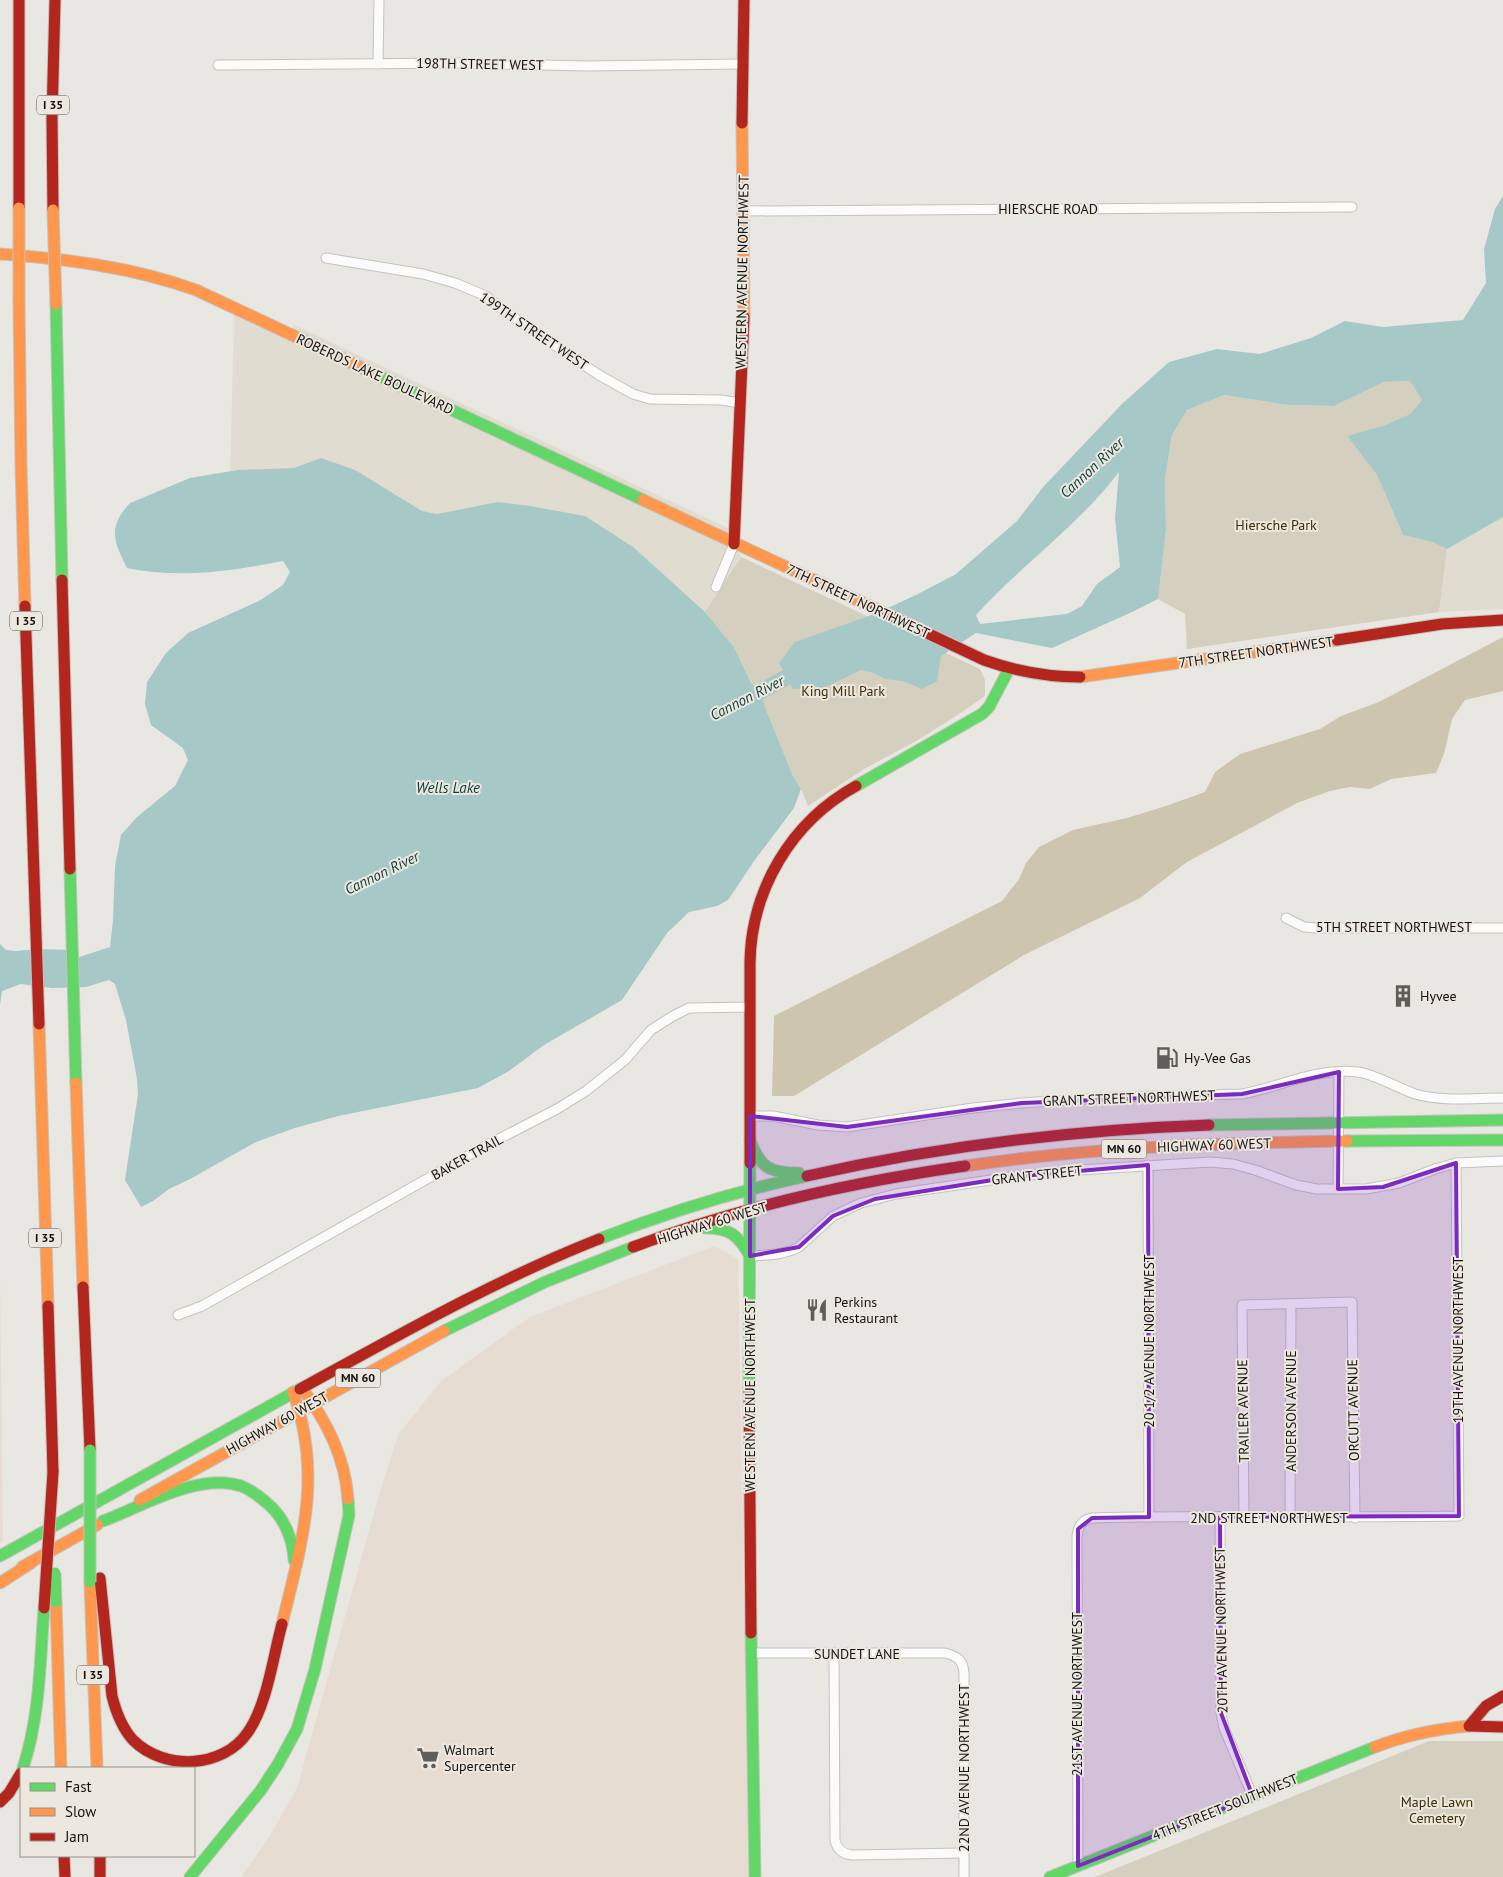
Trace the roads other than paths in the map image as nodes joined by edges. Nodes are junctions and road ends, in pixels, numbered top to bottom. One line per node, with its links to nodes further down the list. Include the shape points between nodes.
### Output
1 (19, 0): 42 (main road, I 35, bridge, via 21,465)
2 (55, 0): 53 (main road, I 35, bridge, via 52,119 58,479)
3 (379, 0): 5 (street)
4 (744, 0): 6 (main road, WESTERN AVENUE NORTHWEST)
5 (378, 64): 6 (street, 198TH STREET WEST); 7 (street, 198TH STREET WEST)
6 (742, 64): 9 (main road, WESTERN AVENUE NORTHWEST)
7 (218, 65)
8 (1352, 207): 9 (street, HIERSCHE ROAD)
9 (744, 211): 12 (main road, WESTERN AVENUE NORTHWEST)
10 (0, 254): 13 (main road, ROBERDS LAKE BOULEVARD, via 113,266 177,283 224,302)
11 (326, 258): 12 (street, 199TH STREET WEST, via 423,274 486,296 582,364 633,394 650,399)
12 (740, 403): 13 (main road, WESTERN AVENUE NORTHWEST)
13 (734, 544): 14 (street); 16 (main road, 7TH STREET NORTHWEST)
14 (716, 587)
15 (1503, 620): 16 (main road, 7TH STREET NORTHWEST, via 1434,625 1086,677 1036,675)
16 (1009, 669): 19 (main road, WESTERN AVENUE NORTHWEST, via 989,708 982,714 838,796 817,812 785,849 773,869 756,913 751,938)
17 (1286, 918): 18 (street, 5TH STREET NORTHWEST, via 1304,927 1317,928)
18 (1503, 928)
19 (750, 1007): 22 (main road, WESTERN AVENUE NORTHWEST); 38 (street, BAKER TRAIL, via 689,1008 673,1016 651,1030 625,1060 557,1109 487,1145 210,1302)
20 (1339, 1072): 21 (street, GRANT STREET NORTHWEST, via 1358,1072 1433,1098); 22 (street, GRANT STREET NORTHWEST, via 1320,1073 1242,1094 1031,1102 848,1126); 24 (street)
21 (1503, 1098)
22 (750, 1116): 25 (main road, WESTERN AVENUE NORTHWEST)
23 (1503, 1120): 24 (main road, HIGHWAY 60 WEST / MN 60)
24 (1339, 1122): 27 (street); 31 (main road, HIGHWAY 60 WEST / MN 60, via 1100,1131 926,1152)
25 (750, 1140): 31 (main road, via 758,1162 768,1170 790,1173); 33 (main road, WESTERN AVENUE NORTHWEST)
26 (1503, 1140): 27 (main road, HIGHWAY 60 WEST / MN 60)
27 (1337, 1142): 32 (street); 34 (main road, HIGHWAY 60 WEST / MN 60, via 1147,1147 1068,1153 910,1175)
28 (1503, 1161): 29 (street, GRANT STREET)
29 (1456, 1163): 32 (street, GRANT STREET, via 1383,1187); 43 (street, 19TH AVENUE NORTHWEST)
30 (1148, 1165): 32 (street, GRANT STREET, via 1233,1164 1296,1185); 36 (street, GRANT STREET, via 1011,1177 896,1194 842,1211 792,1250); 44 (street, 20 1/2 AVENUE NORTHWEST)
31 (832, 1171): 33 (main road, HIGHWAY 60 WEST / MN 60)
32 (1338, 1189)
33 (750, 1190): 34 (main road, WESTERN AVENUE NORTHWEST); 39 (main road, HIGHWAY 60 WEST / MN 60, via 617,1232 532,1267)
34 (750, 1210): 35 (main road, HIGHWAY 60 WEST / MN 60); 36 (main road, WESTERN AVENUE NORTHWEST)
35 (682, 1231): 36 (main road, via 727,1230 743,1243); 40 (main road, HIGHWAY 60 WEST / MN 60, via 574,1270 512,1297)
36 (750, 1256): 55 (main road, WESTERN AVENUE NORTHWEST)
37 (1291, 1305): 46 (street, TRAILER AVENUE, via 1242,1305); 47 (street, ANDERSON AVENUE); 48 (street, ORCUTT AVENUE, via 1352,1302)
38 (178, 1315)
39 (297, 1390): 40 (main road); 41 (main road); 51 (main road, HIGHWAY 60 WEST / MN 60)
40 (313, 1402): 41 (main road, HIGHWAY 60 WEST / MN 60); 73 (main road, via 331,1430 344,1467 349,1515 315,1669 297,1729 278,1764 245,1811)
41 (300, 1410): 49 (main road, HIGHWAY 60 WEST / MN 60); 52 (main road, via 307,1451 307,1507 302,1544)
42 (53, 1472): 61 (main road, bridge, via 40,1694 35,1728); 62 (main road, I 35, bridge)
43 (1459, 1516): 48 (street, 2ND STREET NORTHWEST)
44 (1149, 1517): 45 (street, 2ND STREET NORTHWEST); 50 (street, 2ND STREET NORTHWEST, via 1092,1518)
45 (1220, 1518): 46 (street, 2ND STREET NORTHWEST); 65 (street, 20TH AVENUE NORTHWEST, via 1221,1713)
46 (1244, 1518): 47 (street, 2ND STREET NORTHWEST)
47 (1290, 1518): 48 (street, 2ND STREET NORTHWEST)
48 (1355, 1518)
49 (102, 1522): 52 (main road, via 186,1487 219,1482 236,1485 266,1502 287,1529 294,1558); 54 (main road, HIGHWAY 60 WEST / MN 60)
50 (1081, 1523): 70 (street, 21ST AVENUE NORTHWEST, via 1077,1536)
51 (0, 1556)
52 (292, 1579): 53 (main road, via 259,1714 241,1742 212,1759 196,1762 179,1762 148,1751 124,1728 112,1696)
53 (95, 1580): 63 (main road, I 35)
54 (0, 1581)
55 (750, 1653): 56 (street, SUNDET LANE); 74 (main road, WESTERN AVENUE NORTHWEST)
56 (834, 1654): 57 (street, SUNDET LANE, via 945,1653); 67 (street, via 835,1840 839,1850 846,1854)
57 (961, 1660): 67 (street, 22ND AVENUE NORTHWEST, via 964,1673)
58 (1503, 1696): 59 (main road, via 1486,1706)
59 (1470, 1726): 60 (main road, 4TH STREET SOUTHWEST); 65 (main road, 4TH STREET SOUTHWEST, via 1429,1730 1401,1737)
60 (1503, 1727)
61 (23, 1767)
62 (61, 1767)
63 (97, 1767)
64 (20, 1775): 66 (main road)
65 (1252, 1797): 70 (main road, 4TH STREET SOUTHWEST)
66 (0, 1802)
67 (963, 1853): 75 (street, 22ND AVENUE NORTHWEST)
68 (64, 1857): 71 (main road)
69 (100, 1857): 72 (main road)
70 (1078, 1866): 76 (main road, 4TH STREET SOUTHWEST)
71 (65, 1877)
72 (100, 1877)
73 (190, 1877)
74 (755, 1877)
75 (964, 1877)
76 (1050, 1877)

